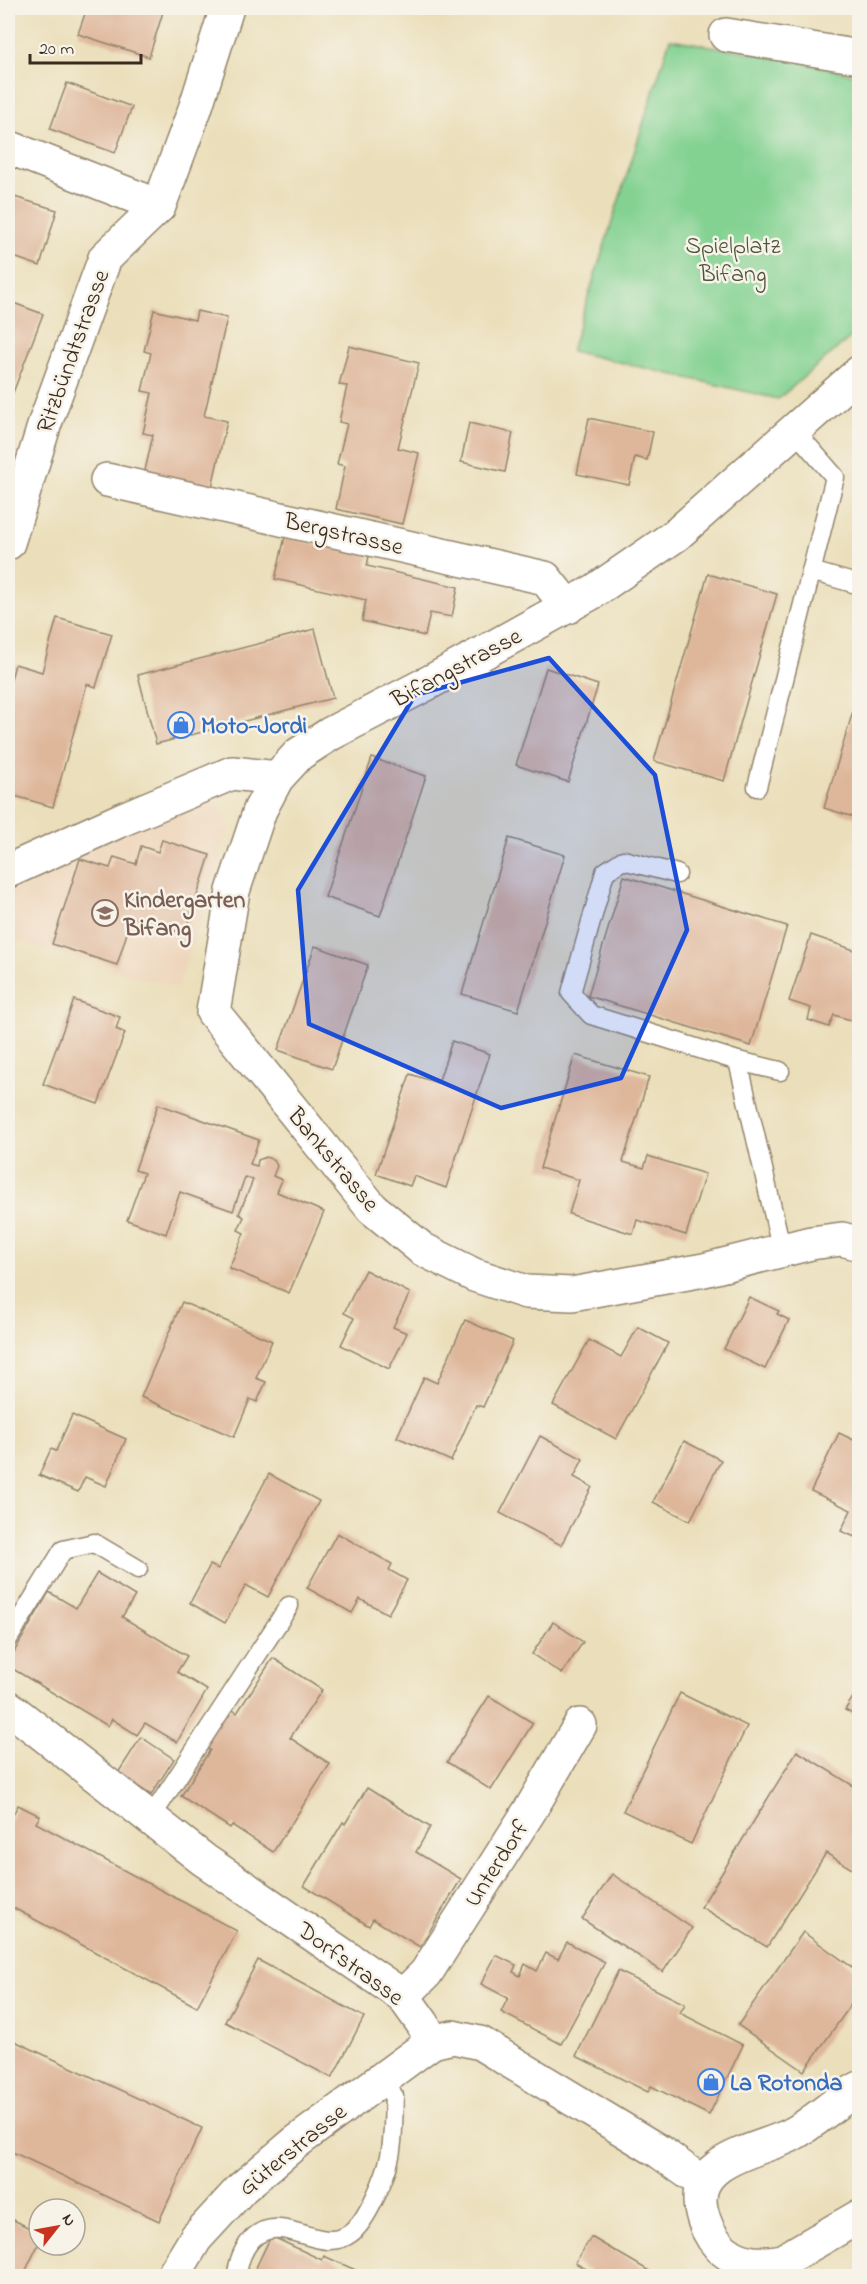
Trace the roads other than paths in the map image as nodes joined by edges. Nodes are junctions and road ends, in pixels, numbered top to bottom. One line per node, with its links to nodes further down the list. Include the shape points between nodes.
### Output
1 (227, 8): 5 (street, Ritzbündtstrasse)
2 (726, 35): 3 (street)
3 (860, 57)
4 (8, 147): 5 (street)
5 (159, 206): 9 (street, Ritzbündtstrasse, via 105,258 45,423)
6 (860, 372): 7 (street, Bifangstrasse)
7 (795, 431): 10 (lane, via 835,477); 12 (street, Bifangstrasse, via 676,535)
8 (107, 480): 12 (street, Bergstrasse, via 545,578)
9 (8, 543)
10 (811, 571): 11 (lane); 14 (lane)
11 (860, 585)
12 (568, 607): 13 (street, Bifangstrasse, via 330,734 299,754)
13 (277, 778): 15 (street, via 232,773); 20 (street, Bankstrasse, via 260,810 233,891 213,1012 372,1208 422,1249 474,1275 526,1292 572,1294)
14 (757, 787)
15 (8, 871)
16 (676, 874): 17 (lane, via 623,860 605,872 571,993 591,1015)
17 (738, 1061): 18 (lane); 20 (lane)
18 (780, 1071)
19 (860, 1244): 20 (street, Bankstrasse, via 842,1239)
20 (782, 1251)
21 (138, 1569): 23 (lane, via 94,1543 63,1550)
22 (289, 1606): 26 (lane)
23 (8, 1639)
24 (8, 1707): 26 (street, Dorfstrasse)
25 (580, 1725): 27 (street, Unterdorf, via 426,1973)
26 (150, 1819): 27 (street, Dorfstrasse)
27 (402, 1996): 28 (street, Dorfstrasse)
28 (432, 2042): 29 (street, Güterstrasse); 31 (street, via 453,2037 480,2043 660,2152)
29 (379, 2081): 34 (street, Güterstrasse, via 242,2188 196,2238); 35 (lane, via 394,2096 390,2157 371,2208 351,2234 329,2242 282,2228 260,2232 244,2248)
30 (860, 2088): 31 (street, via 792,2134 732,2159 710,2173)
31 (703, 2183): 33 (street, via 699,2193 705,2223 714,2240)
32 (860, 2216): 33 (street, via 782,2261)
33 (743, 2270)
34 (173, 2277)
35 (237, 2277)

